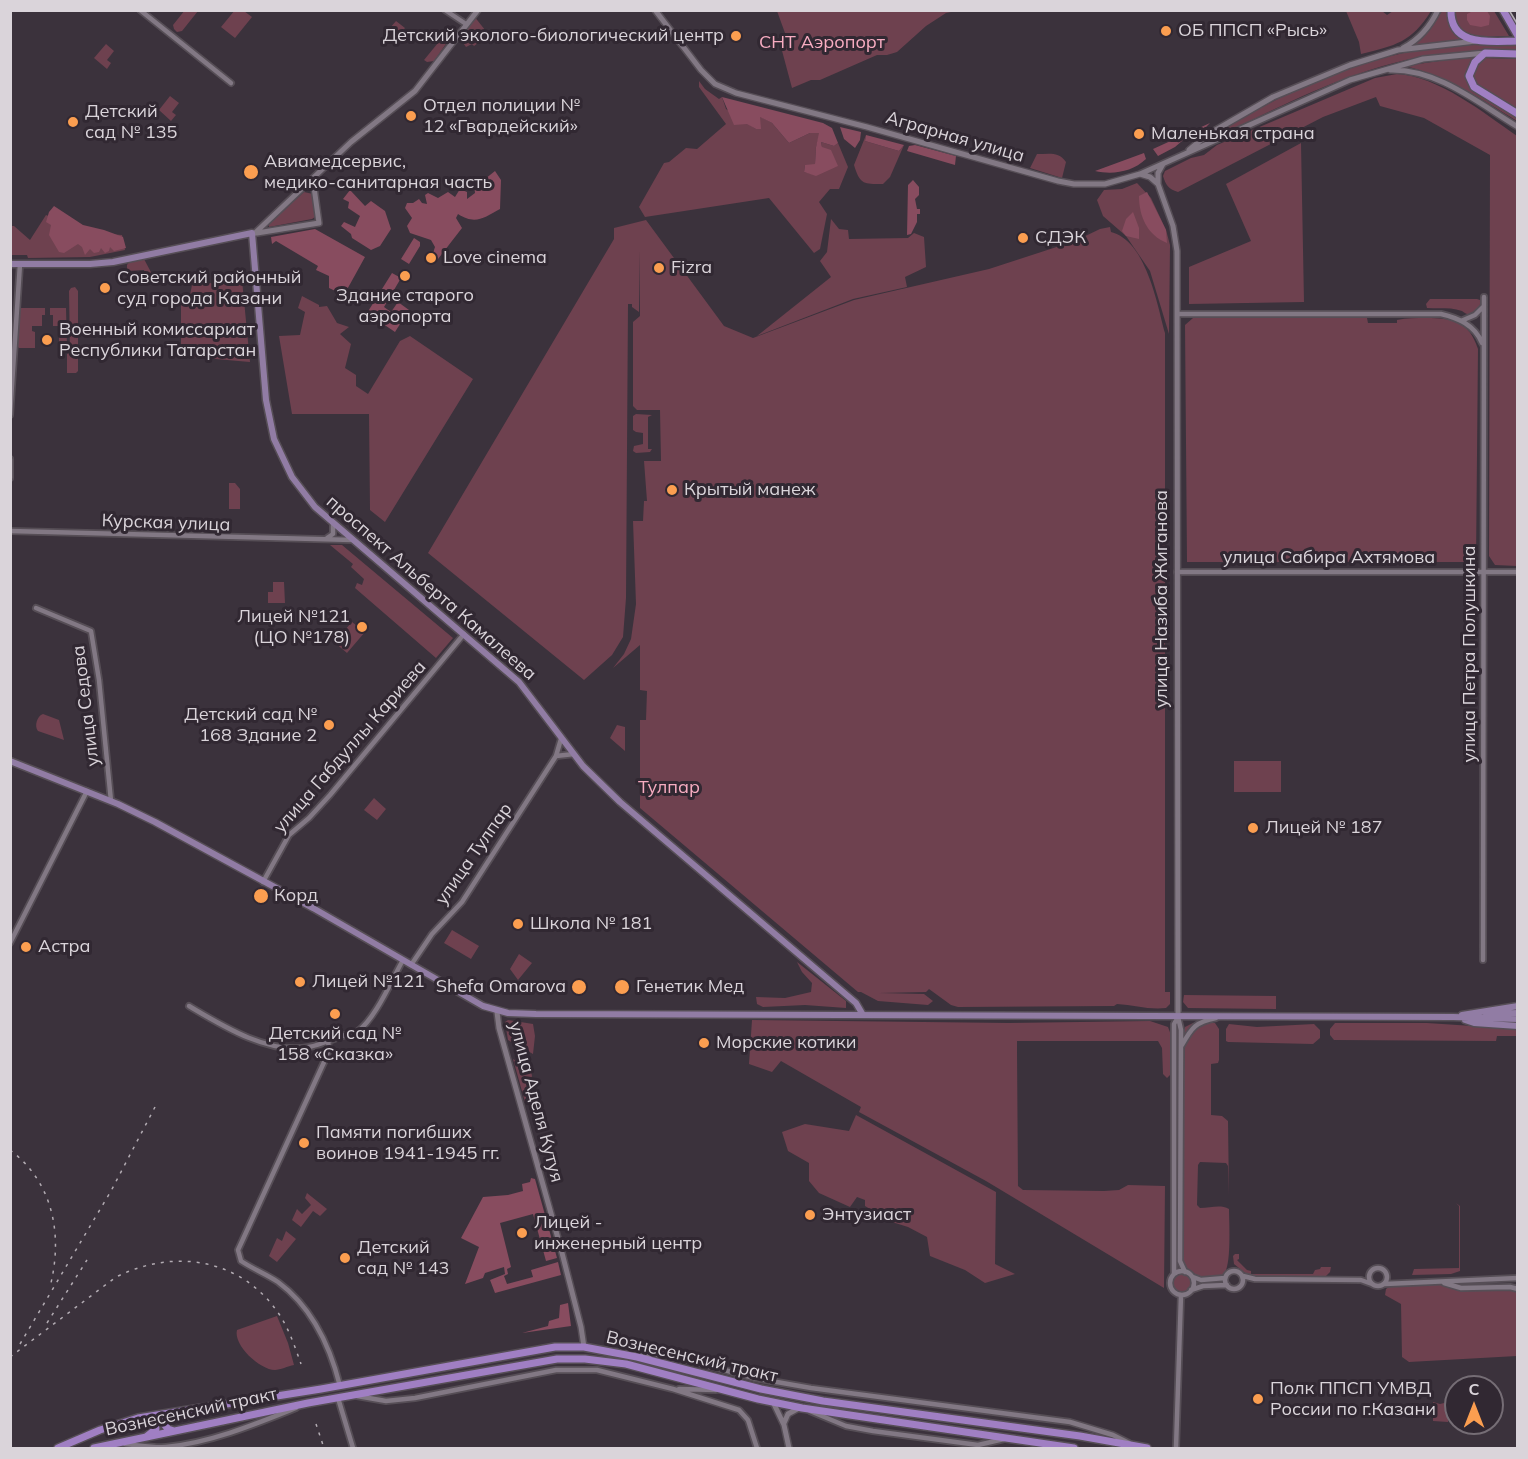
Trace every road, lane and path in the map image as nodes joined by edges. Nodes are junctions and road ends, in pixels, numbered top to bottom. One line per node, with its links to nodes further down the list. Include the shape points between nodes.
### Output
1 (140, 10): 15 (street)
2 (445, 10): 8 (street)
3 (478, 10): 8 (street)
4 (655, 10): 22 (street, Аграрная улица, via 700,70 714,84 736,93 1058,181 1105,184)
5 (1438, 10): 11 (street, via 1421,36)
6 (1451, 10): 10 (main road, via 1456,31)
7 (1503, 10): 9 (main road)
8 (466, 24): 23 (street, via 415,91 351,142)
9 (1518, 39): 10 (main road, Аграрная улица)
10 (1478, 41): 11 (street, Аграрная улица)
11 (1398, 50): 18 (street, Аграрная улица, via 1288,90)
12 (1485, 53): 13 (main road, Аграрная улица); 14 (street, Аграрная улица, via 1423,59); 16 (main road, via 1472,66 1470,81 1480,92)
13 (1518, 54)
14 (1382, 70): 17 (street, via 1430,76); 19 (street, Аграрная улица, via 1330,88)
15 (231, 83)
16 (1518, 114)
17 (1518, 127)
18 (1207, 135): 19 (street, via 1206,142); 20 (street, Аграрная улица)
19 (1212, 143): 20 (street, Аграрная улица)
20 (1186, 152): 21 (street, Аграрная улица)
21 (1163, 163): 22 (street, Аграрная улица); 24 (street)
22 (1140, 174): 24 (street)
23 (312, 180): 25 (street); 26 (street)
24 (1158, 184): 32 (street, улица Назиба Жиганова, via 1176,240)
25 (303, 189): 26 (street); 27 (street)
26 (315, 194): 27 (street, via 319,223)
27 (254, 233): 29 (main road, via 113,262); 38 (main road, проспект Альберта Камалеева, via 266,400 274,439 292,477)
28 (10, 264): 29 (main road)
29 (20, 264): 35 (street)
30 (1484, 297): 31 (street, улица Петра Полушкина)
31 (1484, 306): 33 (street); 34 (street, улица Петра Полушкина)
32 (1178, 314): 33 (street, via 1441,314); 42 (street, улица Назиба Жиганова)
33 (1461, 321): 34 (street)
34 (1484, 347): 43 (street, улица Петра Полушкина)
35 (10, 415)
36 (10, 459): 37 (street)
37 (10, 478)
38 (333, 523): 40 (street, via 332,535); 41 (main road, проспект Альберта Камалеева)
39 (10, 531): 40 (street, Курская улица)
40 (320, 538): 41 (street, Курская улица)
41 (353, 540): 46 (main road, проспект Альберта Камалеева)
42 (1177, 572): 43 (street, улица Сабира Ахтямова); 64 (street, улица Назиба Жиганова)
43 (1484, 572): 44 (street, улица Сабира Ахтямова); 56 (street, улица Петра Полушкина)
44 (1518, 572)
45 (36, 608): 52 (street, улица Седова, via 91,631)
46 (465, 634): 47 (main road, проспект Альберта Камалеева, via 519,682); 53 (street, улица Габдуллы Кариева, via 328,797 290,834)
47 (561, 739): 48 (main road, проспект Альберта Камалеева); 49 (street, улица Тулпар)
48 (574, 754): 49 (street); 62 (main road, проспект Альберта Камалеева, via 620,802 855,1003)
49 (556, 756): 57 (street, улица Тулпар, via 459,906 432,934)
50 (10, 761): 51 (main road, улица Аделя Кутуя)
51 (87, 791): 52 (main road, улица Аделя Кутуя); 54 (street, улица Седова)
52 (111, 801): 53 (main road, улица Аделя Кутуя)
53 (263, 882): 55 (main road, улица Аделя Кутуя)
54 (10, 943)
55 (403, 960): 57 (main road, улица Аделя Кутуя); 68 (street, via 363,1028)
56 (1483, 960)
57 (411, 965): 60 (main road, улица Аделя Кутуя)
58 (189, 1006): 68 (street, via 266,1044 307,1048)
59 (1518, 1006): 65 (main road)
60 (497, 1012): 62 (main road); 91 (street, улица Аделя Кутуя)
61 (1518, 1013): 65 (main road)
62 (863, 1016): 64 (main road)
63 (1223, 1016): 64 (main road); 65 (main road); 69 (street, via 1199,1022)
64 (1178, 1017): 69 (street); 71 (street, via 1174,1024)
65 (1453, 1017): 66 (main road); 67 (main road, via 1474,1023)
66 (1518, 1019)
67 (1518, 1026)
68 (328, 1041): 93 (street, via 325,1060 238,1250 241,1260 283,1286 308,1313 335,1366)
69 (1181, 1047): 70 (street, via 1180,1261)
70 (1185, 1272): 71 (street); 75 (street)
71 (1174, 1274): 90 (street, via 1170,1286)
72 (1388, 1274): 73 (street, via 1378,1268); 81 (street); 84 (street)
73 (1369, 1275): 79 (street); 83 (street)
74 (1243, 1276): 76 (street, via 1234,1270); 78 (street); 86 (street)
75 (1192, 1277): 76 (street); 89 (street)
76 (1225, 1278): 85 (street)
77 (1518, 1278): 80 (street)
78 (1255, 1279): 79 (street); 86 (street)
79 (1361, 1280): 83 (street)
80 (1461, 1281): 82 (street); 87 (street)
81 (1401, 1283): 82 (street); 84 (street)
82 (1441, 1283): 87 (street)
83 (1372, 1284): 84 (street)
84 (1385, 1284)
85 (1227, 1285): 86 (street, via 1235,1289); 89 (street)
86 (1242, 1285)
87 (1469, 1288): 88 (street)
88 (1518, 1289)
89 (1191, 1290): 90 (street)
90 (1181, 1295): 117 (street)
91 (584, 1347): 92 (main road, Вознесенский тракт); 93 (main road, Вознесенский тракт, via 520,1352)
92 (637, 1357): 108 (main road, Вознесенский тракт, via 823,1401); 108 (street, via 665,1354 754,1378 811,1388 1070,1422)
93 (340, 1386): 101 (main road, Вознесенский тракт)
94 (673, 1389): 95 (street); 96 (street, via 581,1369 556,1370 415,1398 386,1401); 113 (street, via 745,1414)
95 (723, 1390): 96 (main road, Вознесенский тракт, via 626,1364 566,1359); 98 (main road, Вознесенский тракт)
96 (353, 1395): 97 (main road, Вознесенский тракт)
97 (338, 1398): 99 (main road, Вознесенский тракт); 112 (street)
98 (773, 1402): 100 (main road, Вознесенский тракт); 103 (street)
99 (308, 1403): 104 (main road, Вознесенский тракт); 109 (street, via 256,1425)
100 (801, 1407): 103 (street, via 788,1414); 105 (main road, Вознесенский тракт); 105 (street, via 829,1421 870,1431 978,1444)
101 (177, 1411): 102 (main road, Вознесенский тракт); 104 (main road, via 166,1418 165,1426 173,1431)
102 (138, 1418): 106 (main road, via 150,1420 156,1426); 110 (main road, Вознесенский тракт)
103 (784, 1425): 114 (street)
104 (189, 1430): 106 (main road, Вознесенский тракт)
105 (1009, 1438): 115 (main road, Вознесенский тракт)
106 (141, 1439): 107 (main road, Вознесенский тракт)
107 (116, 1443): 109 (street); 111 (main road, Вознесенский тракт)
108 (1137, 1446): 116 (main road, Вознесенский тракт)
109 (164, 1448)
110 (58, 1449)
111 (94, 1449)
112 (353, 1449)
113 (757, 1449)
114 (789, 1449)
115 (1074, 1449)
116 (1147, 1449)
117 (1176, 1449)

